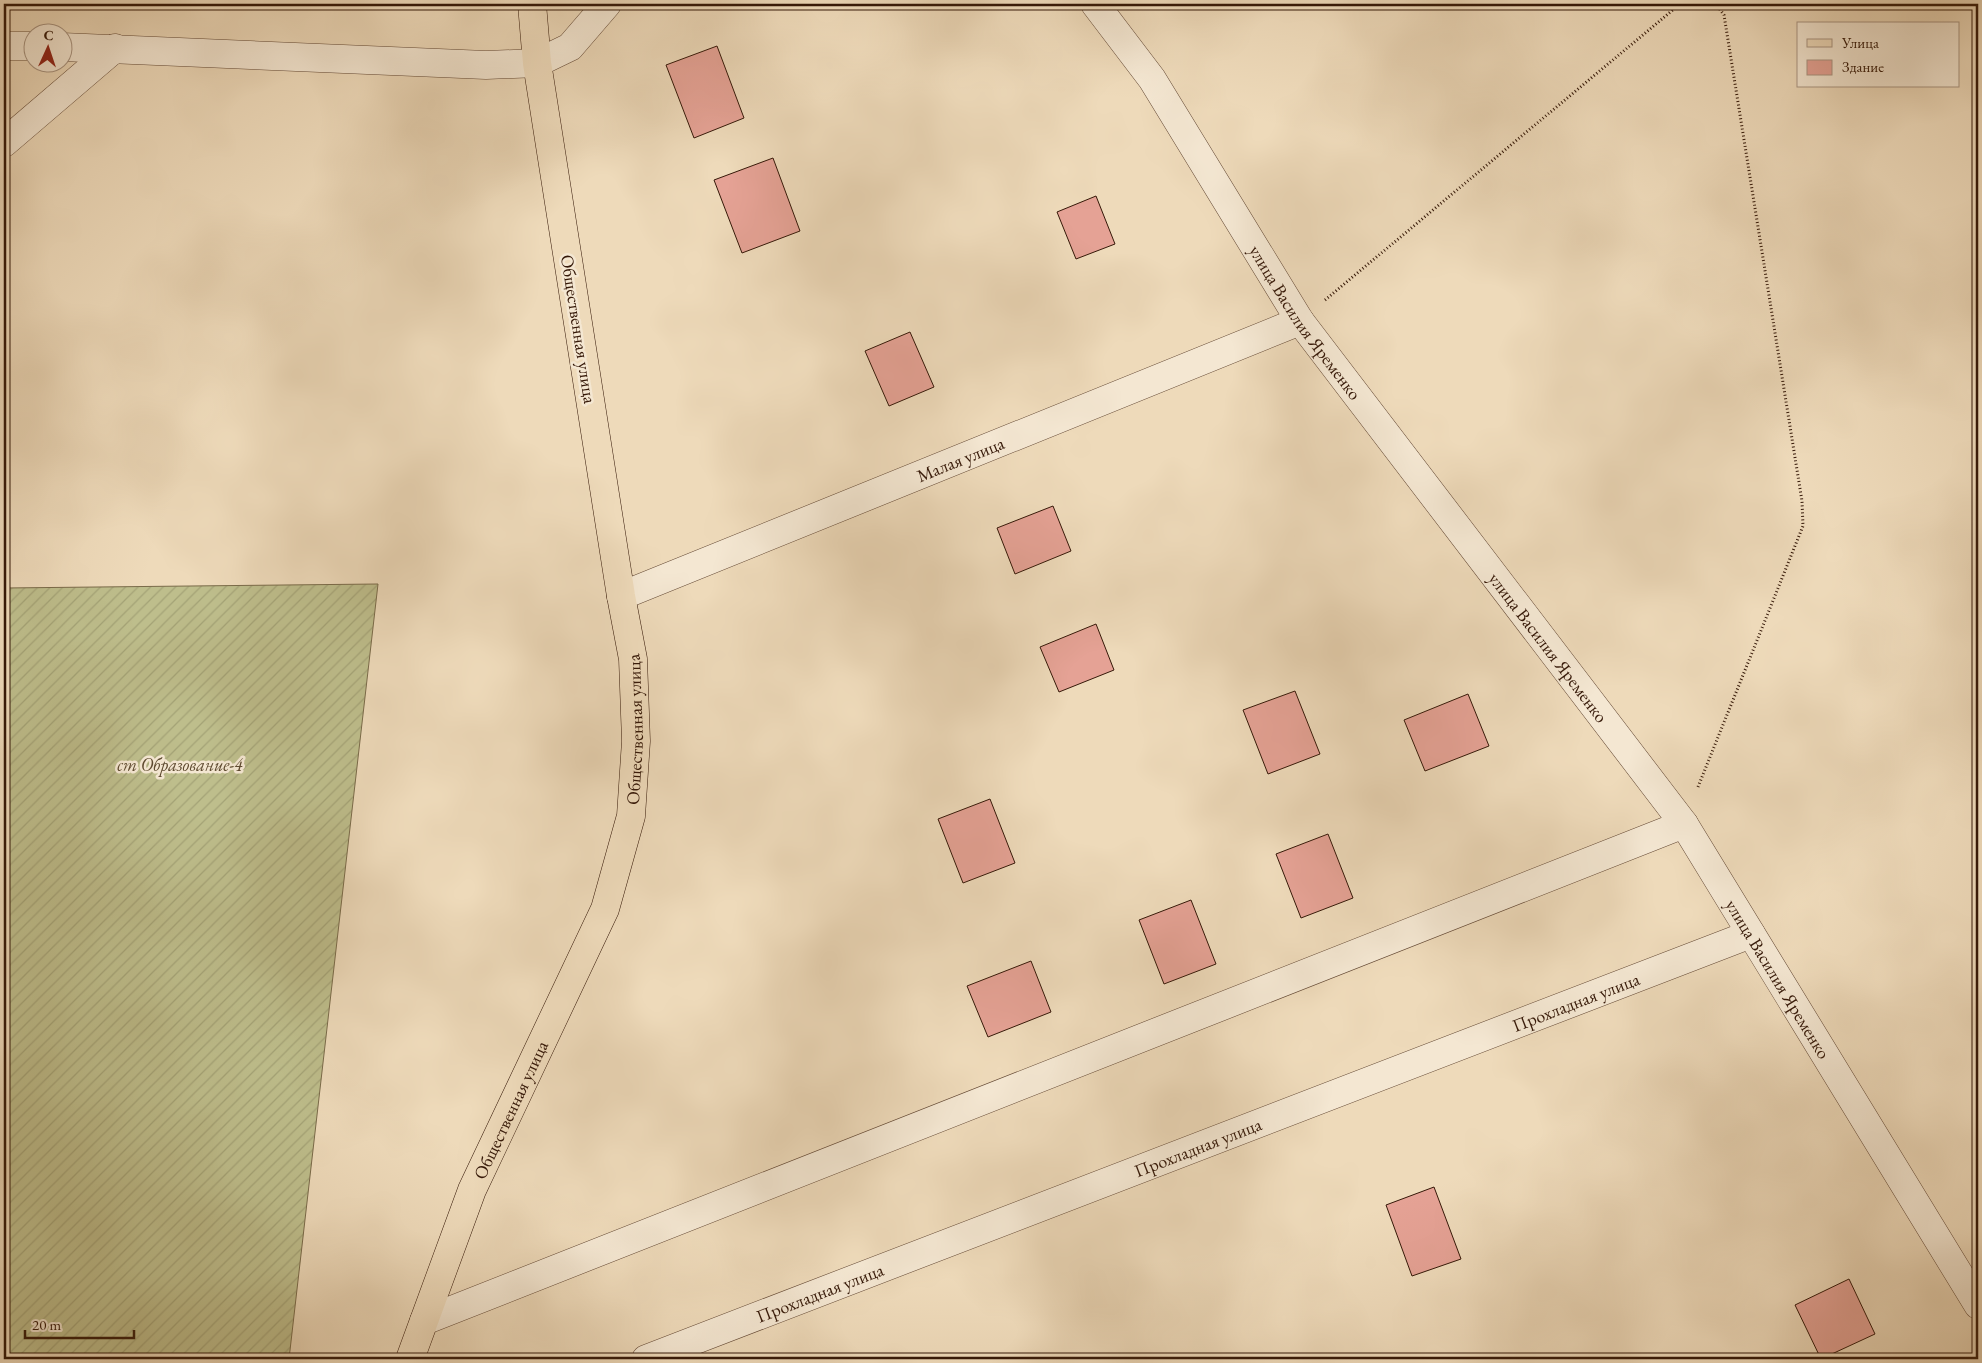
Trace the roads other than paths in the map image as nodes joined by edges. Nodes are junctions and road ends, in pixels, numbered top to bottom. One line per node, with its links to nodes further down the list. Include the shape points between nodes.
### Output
1 (532, 4): 8 (main road, Общественная улица)
2 (607, 4): 8 (street, via 570,47)
3 (1095, 4): 10 (street, улица Василия Яременко, via 1152,79)
4 (4, 46): 5 (street)
5 (22, 46)
6 (72, 47): 7 (street)
7 (115, 48): 8 (street, via 486,65); 9 (street)
8 (537, 62): 11 (main road, Общественная улица)
9 (4, 143)
10 (1300, 321): 11 (street, Малая улица); 12 (street, улица Василия Яременко)
11 (621, 596): 15 (main road, Общественная улица, via 633,660 636,732 631,816 605,909 472,1190)
12 (1684, 824): 13 (street, улица Василия Яременко); 15 (street)
13 (1751, 934): 14 (street, улица Василия Яременко); 17 (street, Прохладная улица)
14 (1978, 1305)
15 (424, 1321): 16 (main road, Общественная улица)
16 (410, 1359)
17 (646, 1359)

